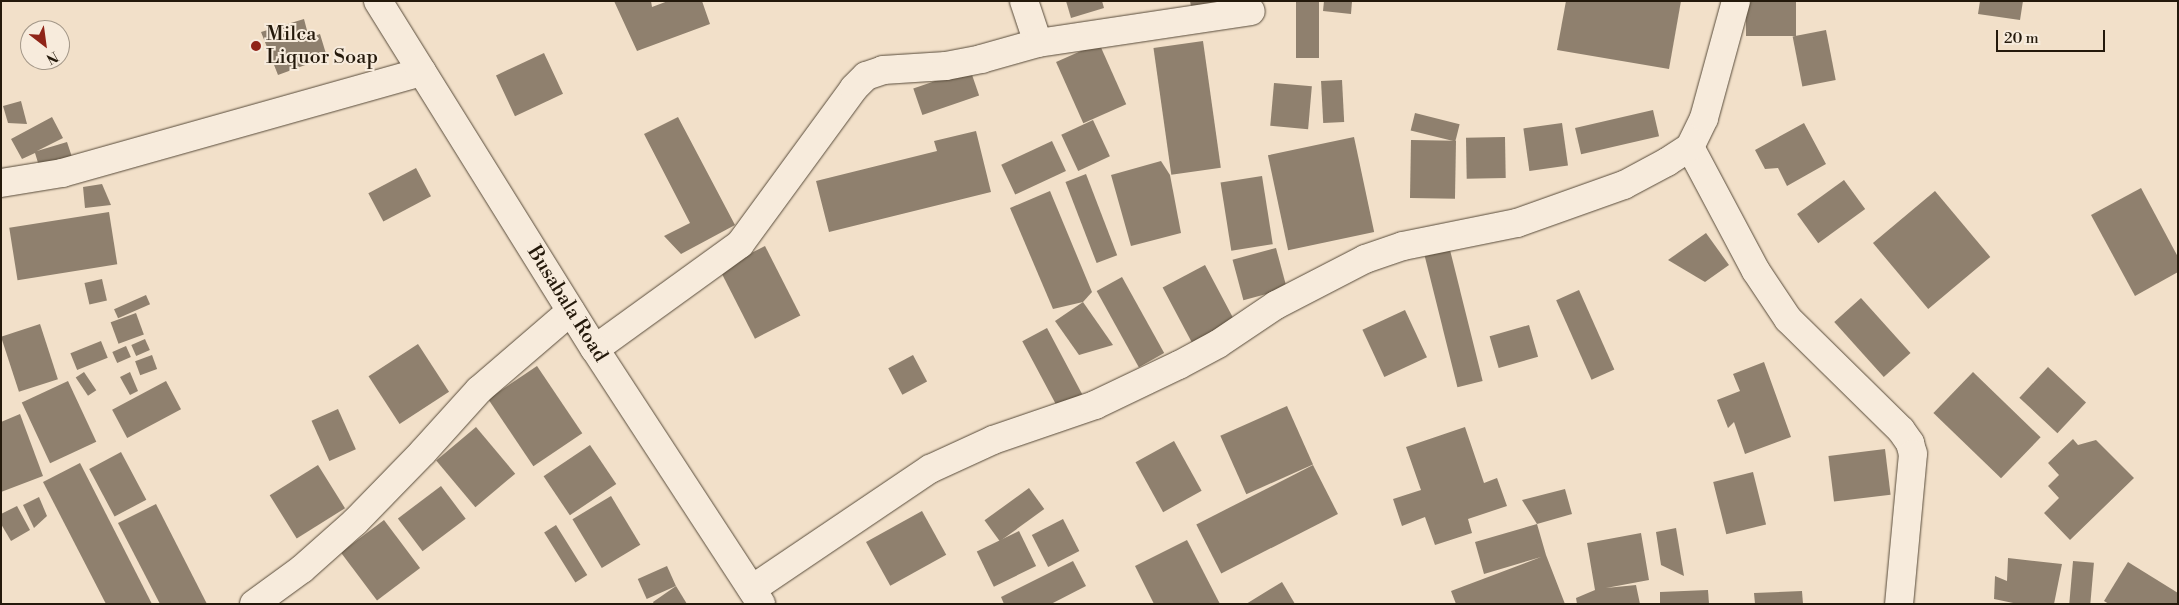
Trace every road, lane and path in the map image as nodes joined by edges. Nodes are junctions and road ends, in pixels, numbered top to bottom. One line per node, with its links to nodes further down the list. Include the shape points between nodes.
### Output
1 (378, 1): 6 (street, Busabala Road)
2 (1024, 1): 5 (street)
3 (1736, 1): 7 (street, via 1704,118)
4 (1251, 11): 5 (street)
5 (1038, 43): 10 (street, via 946,66 883,70 866,76 740,244)
6 (422, 72): 8 (street, via 62,173); 9 (street, Busabala Road)
7 (1690, 147): 11 (street, via 1624,185 1517,223 1403,246 1365,259 1276,305 1218,344 1179,365 1095,404 992,440 930,468); 13 (street, via 1756,271 1788,319 1902,430 1910,443 1913,454)
8 (1, 183)
9 (571, 311): 10 (street, Busabala Road); 12 (street, via 479,390 355,522)
10 (595, 349): 11 (street, Busabala Road)
11 (756, 597)
12 (254, 604)
13 (1899, 604)

